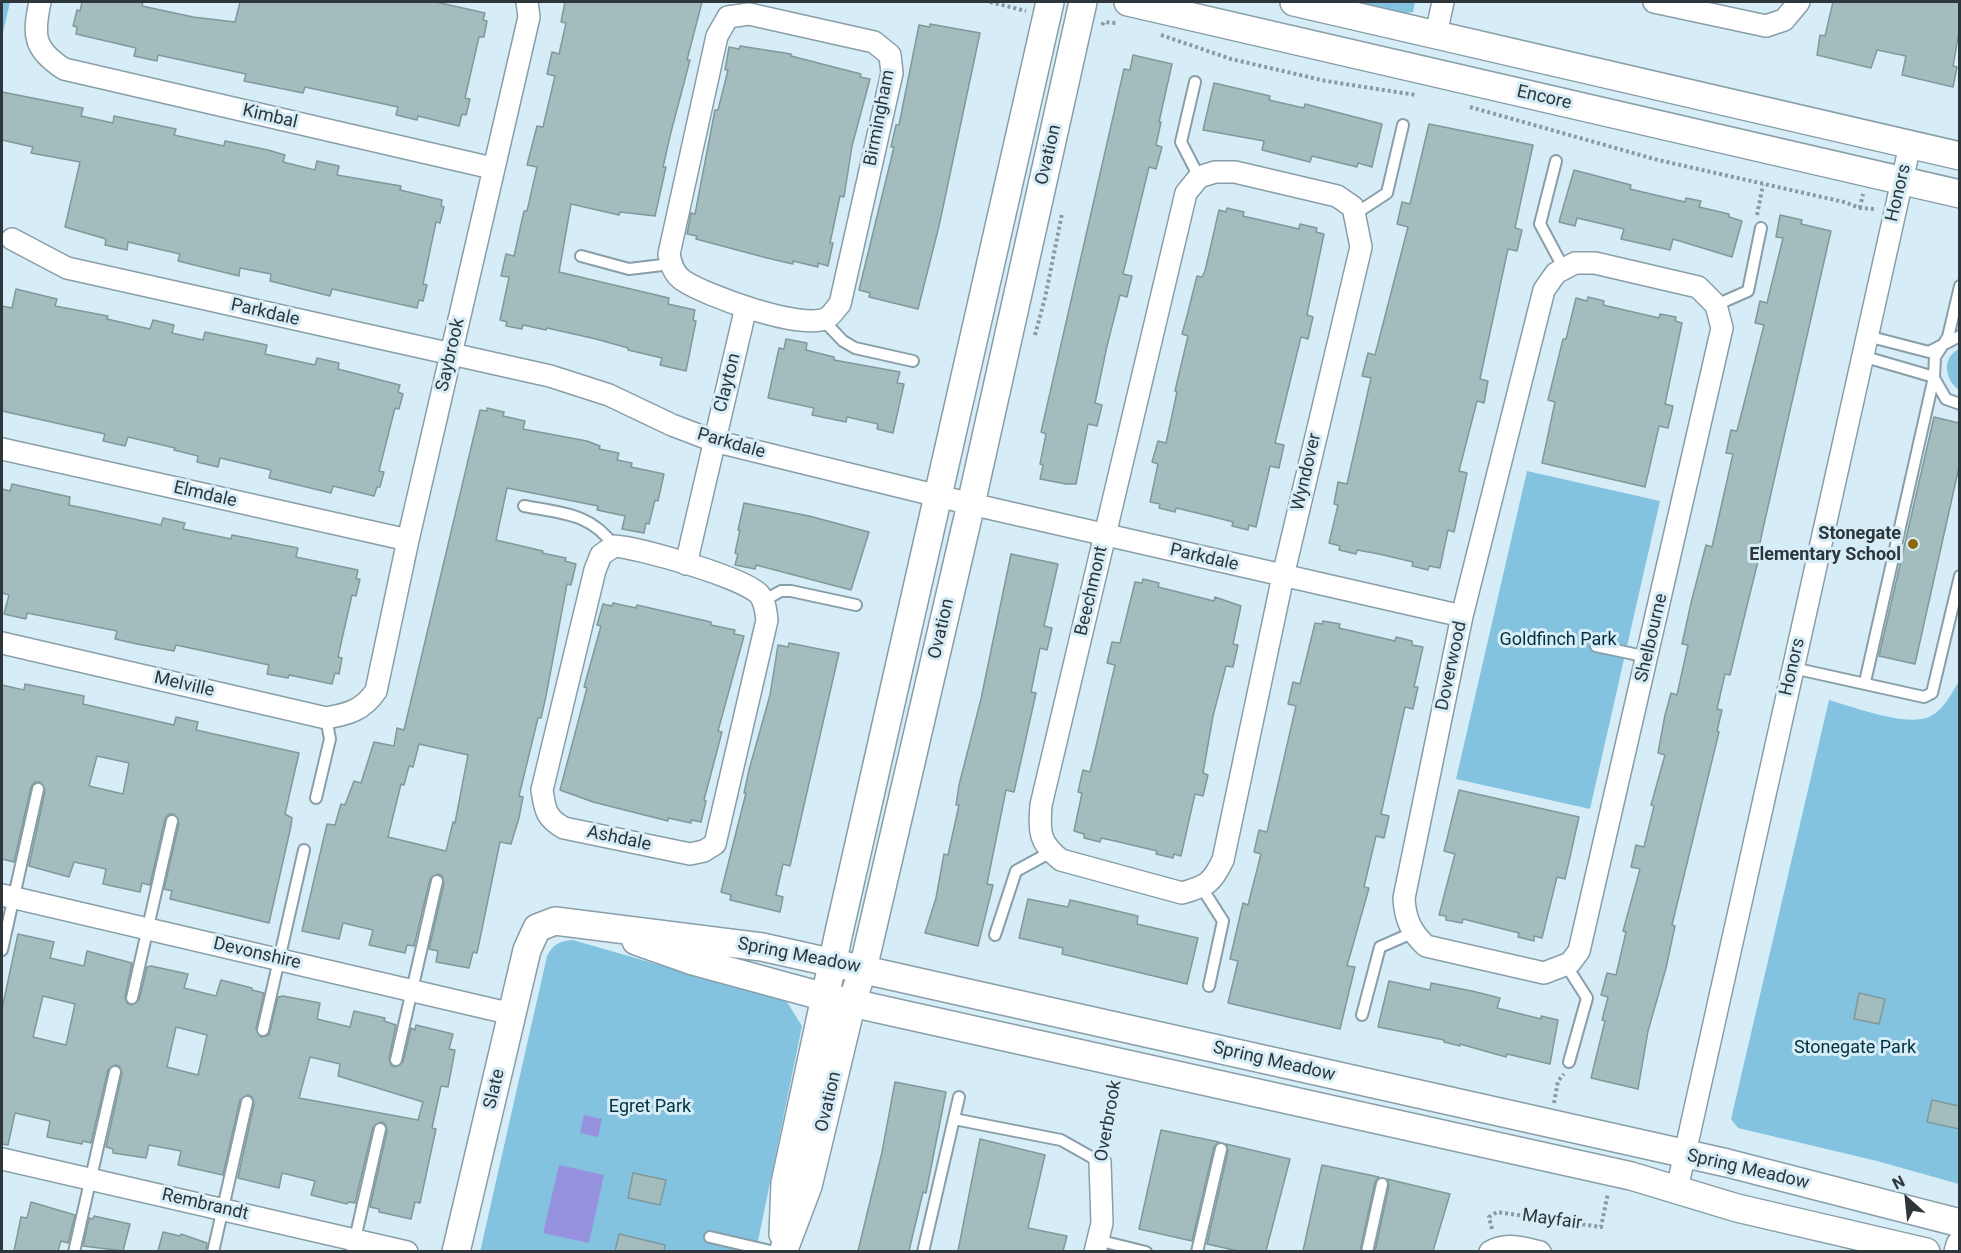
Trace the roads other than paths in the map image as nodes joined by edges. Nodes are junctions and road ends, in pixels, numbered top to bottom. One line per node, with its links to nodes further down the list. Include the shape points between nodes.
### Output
1 (40, 2): 16 (street, Kimbal, via 35,34 40,48 50,60 74,73)
2 (527, 2): 16 (street, Saybrook, via 529,17)
3 (1050, 2): 39 (street, Ovation)
4 (1083, 2): 40 (street, Ovation)
5 (1294, 2): 10 (street, Encore)
6 (1443, 2): 10 (street)
7 (1654, 2): 8 (street, via 1766,26 1784,20)
8 (1799, 2)
9 (1125, 13): 18 (street, Encore)
10 (1436, 34): 13 (street, Encore)
11 (1195, 82): 17 (lane, via 1182,142)
12 (1403, 125): 20 (lane, via 1387,193)
13 (1910, 145): 14 (street, Encore); 18 (street, Honors)
14 (1959, 156)
15 (1556, 161): 25 (lane, via 1540,224)
16 (492, 168): 33 (street, Saybrook)
17 (1207, 175): 20 (street, via 1235,172 1337,196 1353,207); 42 (street, Beechmont, via 1186,194)
18 (1901, 182): 19 (street, Encore); 31 (street, Honors)
19 (1959, 194)
20 (1355, 214): 46 (street, Wyndover, via 1361,248)
21 (1761, 228): 27 (lane, via 1748,291)
22 (12, 239): 33 (street, Parkdale, via 67,268)
23 (581, 256): 24 (lane, via 629,269)
24 (670, 264): 28 (street, via 684,281); 29 (street, Birmingham, via 669,254 715,47 728,17 749,14 874,42 890,55 891,73 840,304)
25 (1569, 266): 27 (street, via 1595,263 1698,287); 50 (street, Doverwood, via 1556,273 1544,290)
26 (1959, 286): 32 (lane, via 1948,337)
27 (1716, 305): 53 (street, Shelbourne, via 1722,328 1719,346)
28 (746, 307): 29 (street, via 789,319); 37 (street, Clayton)
29 (822, 319): 34 (lane, via 855,348)
30 (1959, 336): 32 (lane)
31 (1865, 346): 32 (lane, via 1929,352); 35 (lane); 54 (street, Honors)
32 (1941, 347): 35 (lane, via 1935,357)
33 (451, 354): 37 (street, Parkdale, via 581,385); 43 (street, Saybrook)
34 (913, 360)
35 (1934, 377): 36 (lane, via 1946,399); 55 (lane)
36 (1959, 404)
37 (714, 441): 39 (street, Parkdale); 45 (street, Clayton)
38 (2, 449): 43 (street, Elmdale)
39 (936, 495): 40 (street, Parkdale); 73 (street, Ovation)
40 (971, 504): 42 (street, Parkdale); 75 (street, Ovation)
41 (524, 506): 44 (lane, via 575,515 591,522 604,531)
42 (1105, 535): 46 (street, Parkdale); 62 (street, Beechmont, via 1041,806 1039,830)
43 (408, 540): 56 (street, Saybrook, via 376,691)
44 (614, 546): 45 (street, via 633,547); 48 (street, Ashdale, via 601,555 595,570 542,790 550,820 564,828 690,854 704,852 715,844 767,620)
45 (686, 564): 48 (street, via 743,584)
46 (1283, 576): 50 (street, Parkdale); 64 (street, Wyndover, via 1223,860)
47 (1959, 576): 55 (lane, via 1932,693 1924,697)
48 (763, 601): 49 (lane, via 781,591 791,591)
49 (856, 605)
50 (1462, 616): 69 (street, Doverwood, via 1404,898)
51 (2, 643): 57 (street, Melville)
52 (1596, 646): 53 (lane)
53 (1648, 657): 74 (street, Shelbourne, via 1579,951)
54 (1793, 668): 55 (lane); 92 (street, Honors)
55 (1865, 682)
56 (366, 706): 57 (street, Melville, via 348,715)
57 (326, 718): 59 (lane, via 330,739)
58 (38, 789): 65 (lane)
59 (316, 798)
60 (172, 821): 68 (lane)
61 (304, 850): 72 (lane)
62 (1051, 852): 64 (street, via 1061,861 1182,893); 70 (lane, via 1016,871)
63 (437, 881): 77 (lane)
64 (1208, 883): 76 (lane, via 1223,921)
65 (7, 896): 68 (street, Devonshire); 71 (lane)
66 (584, 923): 67 (street, Spring Meadow, via 555,921); 73 (street, Spring Meadow, via 762,947); 78 (street, Spring Meadow, via 693,961)
67 (537, 928): 81 (street, Slate, via 527,950)
68 (146, 929): 72 (street, Devonshire); 79 (lane)
69 (1412, 933): 74 (street, via 1426,946 1544,974); 82 (lane, via 1380,947)
70 (995, 935)
71 (2, 950)
72 (279, 960): 77 (street, Devonshire); 83 (lane)
73 (832, 962): 75 (street, Spring Meadow); 78 (street, Ovation)
74 (1562, 967): 85 (lane, via 1587,998)
75 (863, 969): 80 (street, Ovation); 92 (street, Spring Meadow)
76 (1209, 986)
77 (412, 990): 81 (street, Devonshire); 84 (lane)
78 (825, 997): 80 (street, Spring Meadow); 111 (street, Ovation, via 784,1182)
79 (132, 998)
80 (852, 1002): 97 (street, Spring Meadow); 111 (street, Ovation, via 808,1186)
81 (512, 1014): 109 (street, Slate)
82 (1362, 1015)
83 (263, 1030)
84 (396, 1060)
85 (1569, 1062)
86 (115, 1072): 95 (lane)
87 (959, 1096): 89 (lane)
88 (247, 1102): 98 (lane)
89 (954, 1119): 94 (lane, via 1061,1140); 112 (lane)
90 (380, 1129): 102 (lane)
91 (1221, 1149): 114 (lane)
92 (1684, 1155): 97 (street, Honors); 99 (street, Spring Meadow)
93 (2, 1159): 95 (street, Rembrandt)
94 (1100, 1161): 104 (street, Overbrook, via 1102,1223)
95 (90, 1179): 98 (street, Rembrandt); 106 (lane)
96 (1382, 1184): 115 (lane)
97 (1677, 1189): 117 (street, Spring Meadow, via 1737,1208)
98 (222, 1209): 102 (street, Rembrandt); 107 (lane)
99 (1922, 1212): 100 (street, Spring Meadow); 117 (street)
100 (1959, 1222)
101 (710, 1237): 110 (lane)
102 (353, 1245): 108 (street, Rembrandt)
103 (1959, 1245): 118 (street)
104 (1096, 1246): 113 (lane)
105 (1493, 1250): 116 (street, via 1516,1246)
106 (74, 1251)
107 (213, 1251)
108 (408, 1251)
109 (456, 1251)
110 (775, 1251)
111 (782, 1251)
112 (922, 1251)
113 (1146, 1251)
114 (1197, 1251)
115 (1367, 1251)
116 (1540, 1251)
117 (1917, 1251)
118 (1958, 1251)

